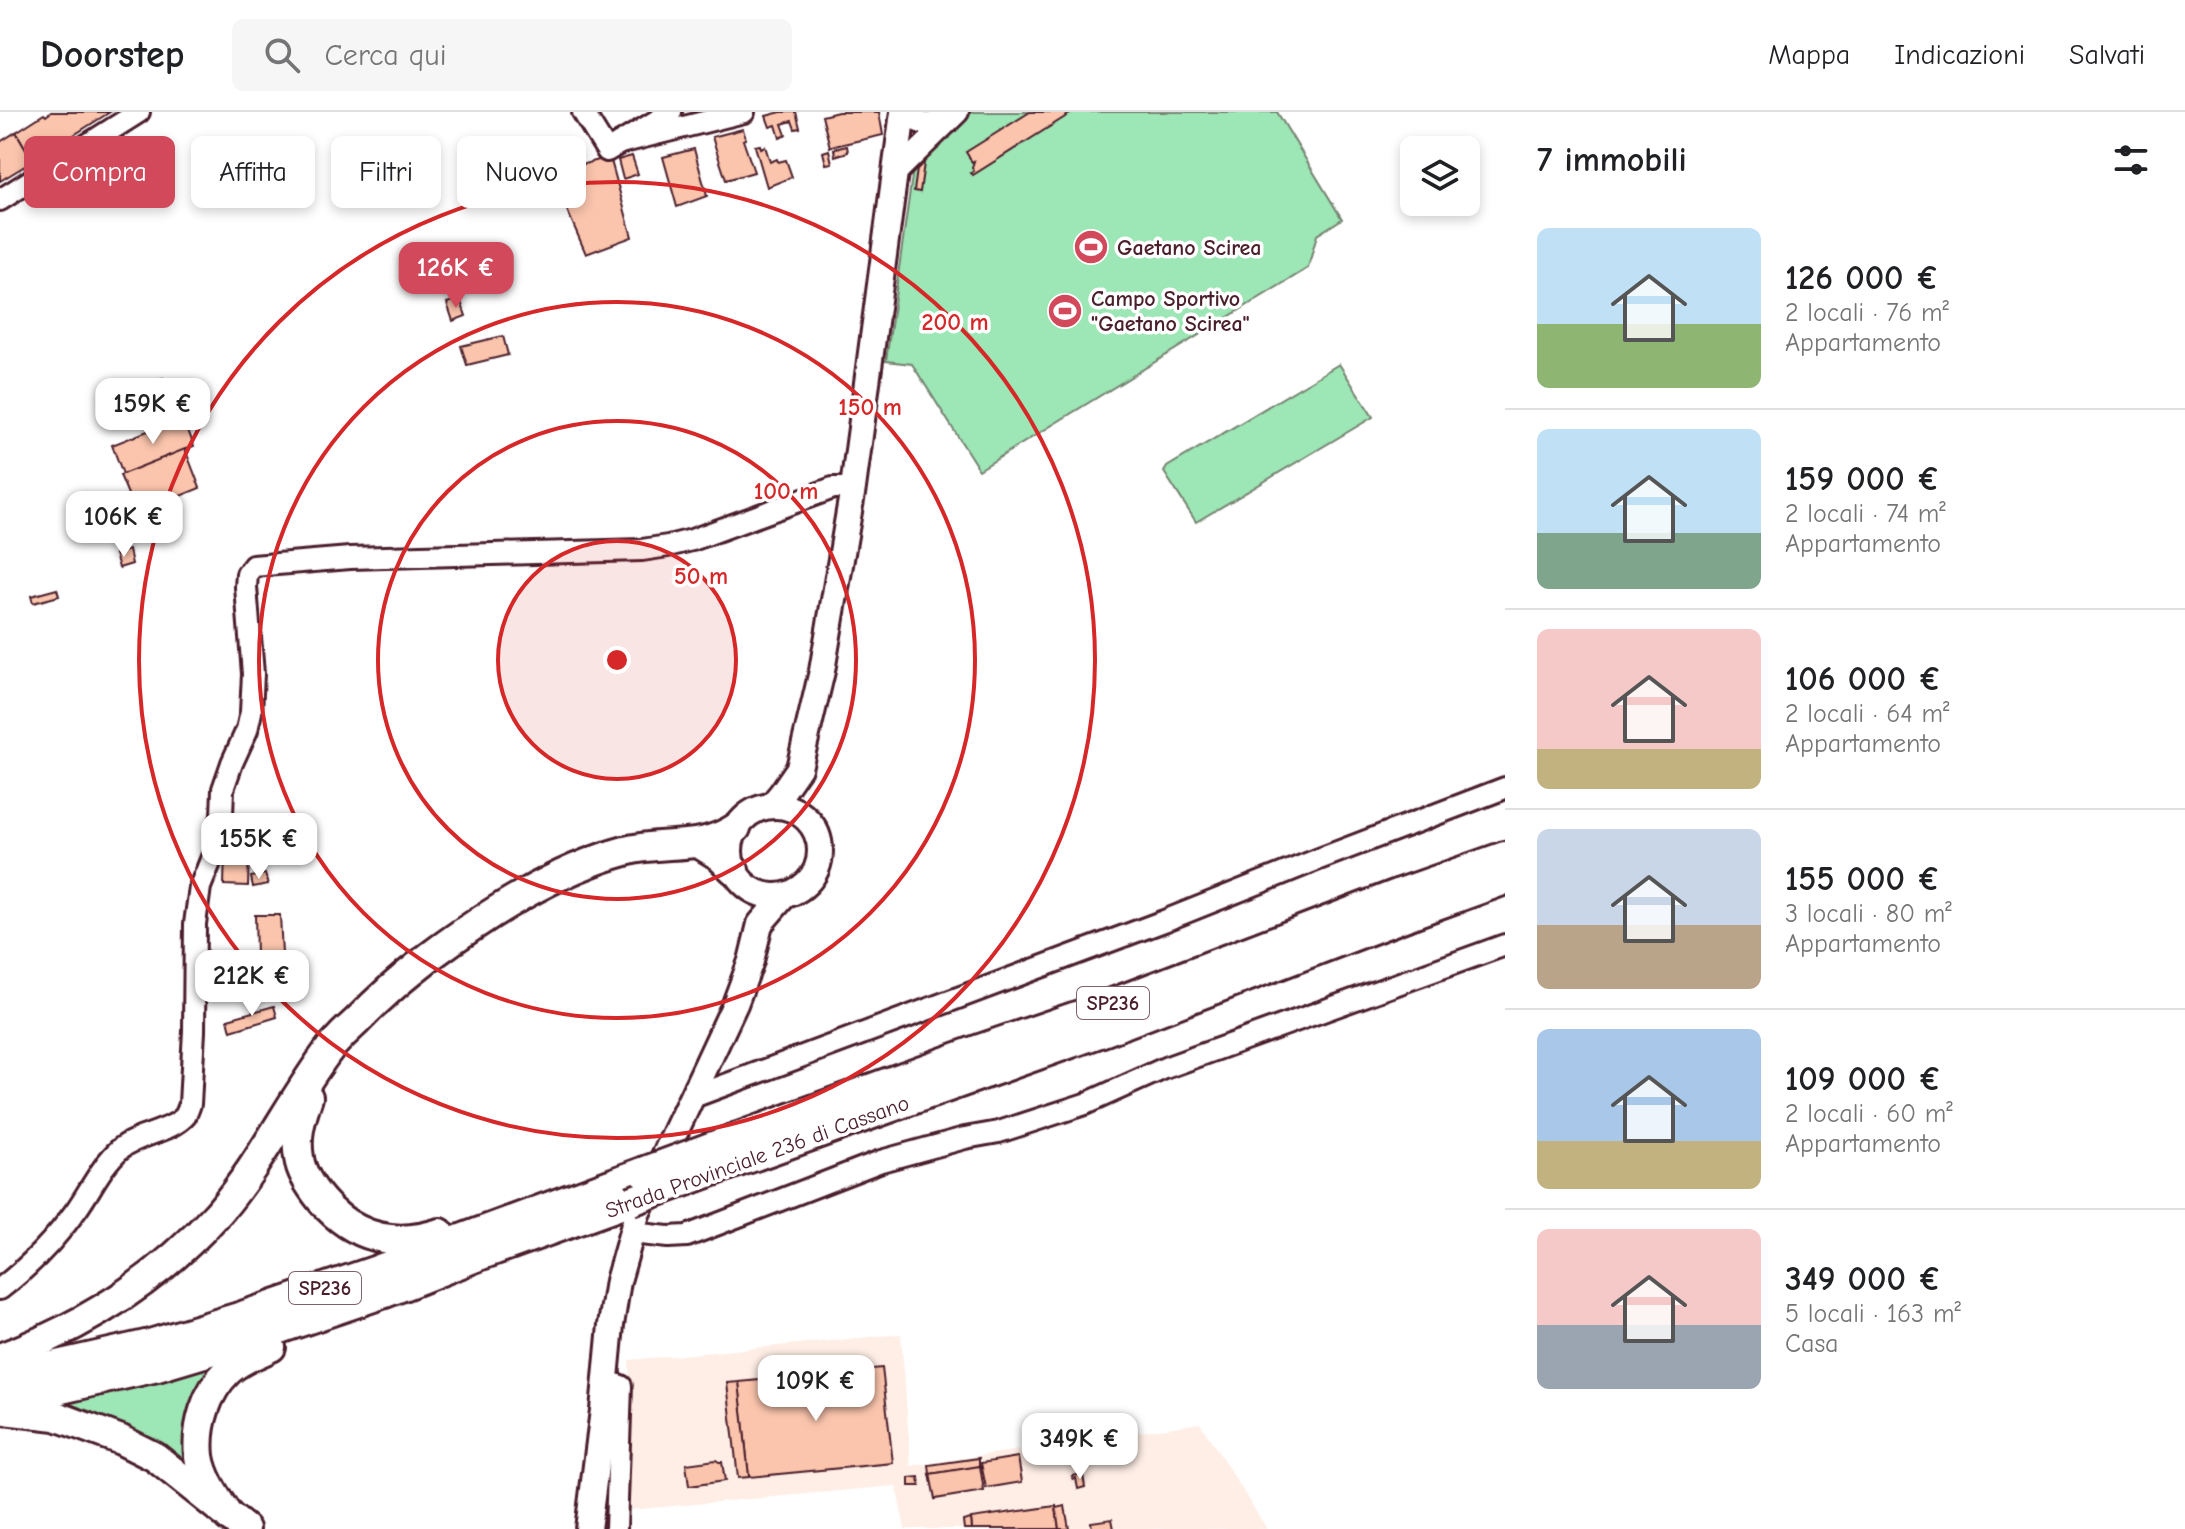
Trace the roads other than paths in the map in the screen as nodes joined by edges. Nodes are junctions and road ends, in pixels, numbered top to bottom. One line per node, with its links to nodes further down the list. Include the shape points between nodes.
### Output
1 (139, 112): 9 (street)
2 (583, 112): 7 (street)
3 (671, 112): 7 (street)
4 (744, 112): 7 (street)
5 (903, 112): 6 (street, via 931,125); 8 (main road)
6 (956, 112): 8 (street)
7 (614, 147)
8 (896, 173): 10 (main road)
9 (0, 200)
10 (853, 488): 11 (main road, via 822,671); 29 (street, via 833,488 692,540 642,550 350,558 253,566 246,587 251,712 223,789 219,829 200,887 195,924 190,1104 172,1126 122,1148 60,1233)
11 (799, 768): 13 (main road); 14 (main road)
12 (1505, 788): 24 (street)
13 (771, 806): 14 (main road, via 786,807); 15 (main road, via 757,809)
14 (811, 823): 20 (main road, via 821,852 818,867 810,881)
15 (736, 828): 16 (highway); 18 (main road, via 730,856)
16 (700, 844): 18 (highway); 23 (highway, via 624,851 542,885 472,925 409,972)
17 (1505, 856): 25 (highway, Strada Provinciale 236 di Cassano / SP236, via 977,1050)
18 (741, 879): 20 (main road, via 759,894); 21 (main road)
19 (1505, 880): 25 (highway, Strada Provinciale 236 di Cassano / SP236, via 1118,1026)
20 (784, 896): 21 (main road)
21 (760, 924): 24 (main road, via 735,1004)
22 (1505, 945): 27 (street, via 1165,1068 1085,1104 881,1161 687,1236)
23 (332, 1046): 26 (highway, via 298,1126 299,1160 312,1189 333,1214 363,1234 390,1239 430,1236 548,1193); 30 (highway, via 247,1176 182,1250 111,1305)
24 (693, 1097): 27 (main road)
25 (723, 1155): 26 (highway, Strada Provinciale 236 di Cassano / SP236, bridge); 28 (highway, Strada Provinciale 236 di Cassano / SP236, bridge, via 631,1201)
26 (643, 1172): 31 (highway, Strada Provinciale 236 di Cassano / SP236, via 236,1318 150,1344)
27 (631, 1233): 32 (main road, via 618,1281)
28 (484, 1254): 33 (highway, Strada Provinciale 236 di Cassano / SP236, via 244,1341); 35 (highway, via 400,1297 304,1332 228,1371 207,1399 199,1458 210,1488)
29 (0, 1289)
30 (0, 1358)
31 (0, 1378)
32 (605, 1380): 36 (main road); 37 (street, via 621,1386)
33 (0, 1403)
34 (0, 1409): 35 (highway, via 56,1416 121,1440 155,1457)
35 (237, 1523)
36 (588, 1529)
37 (616, 1529)

